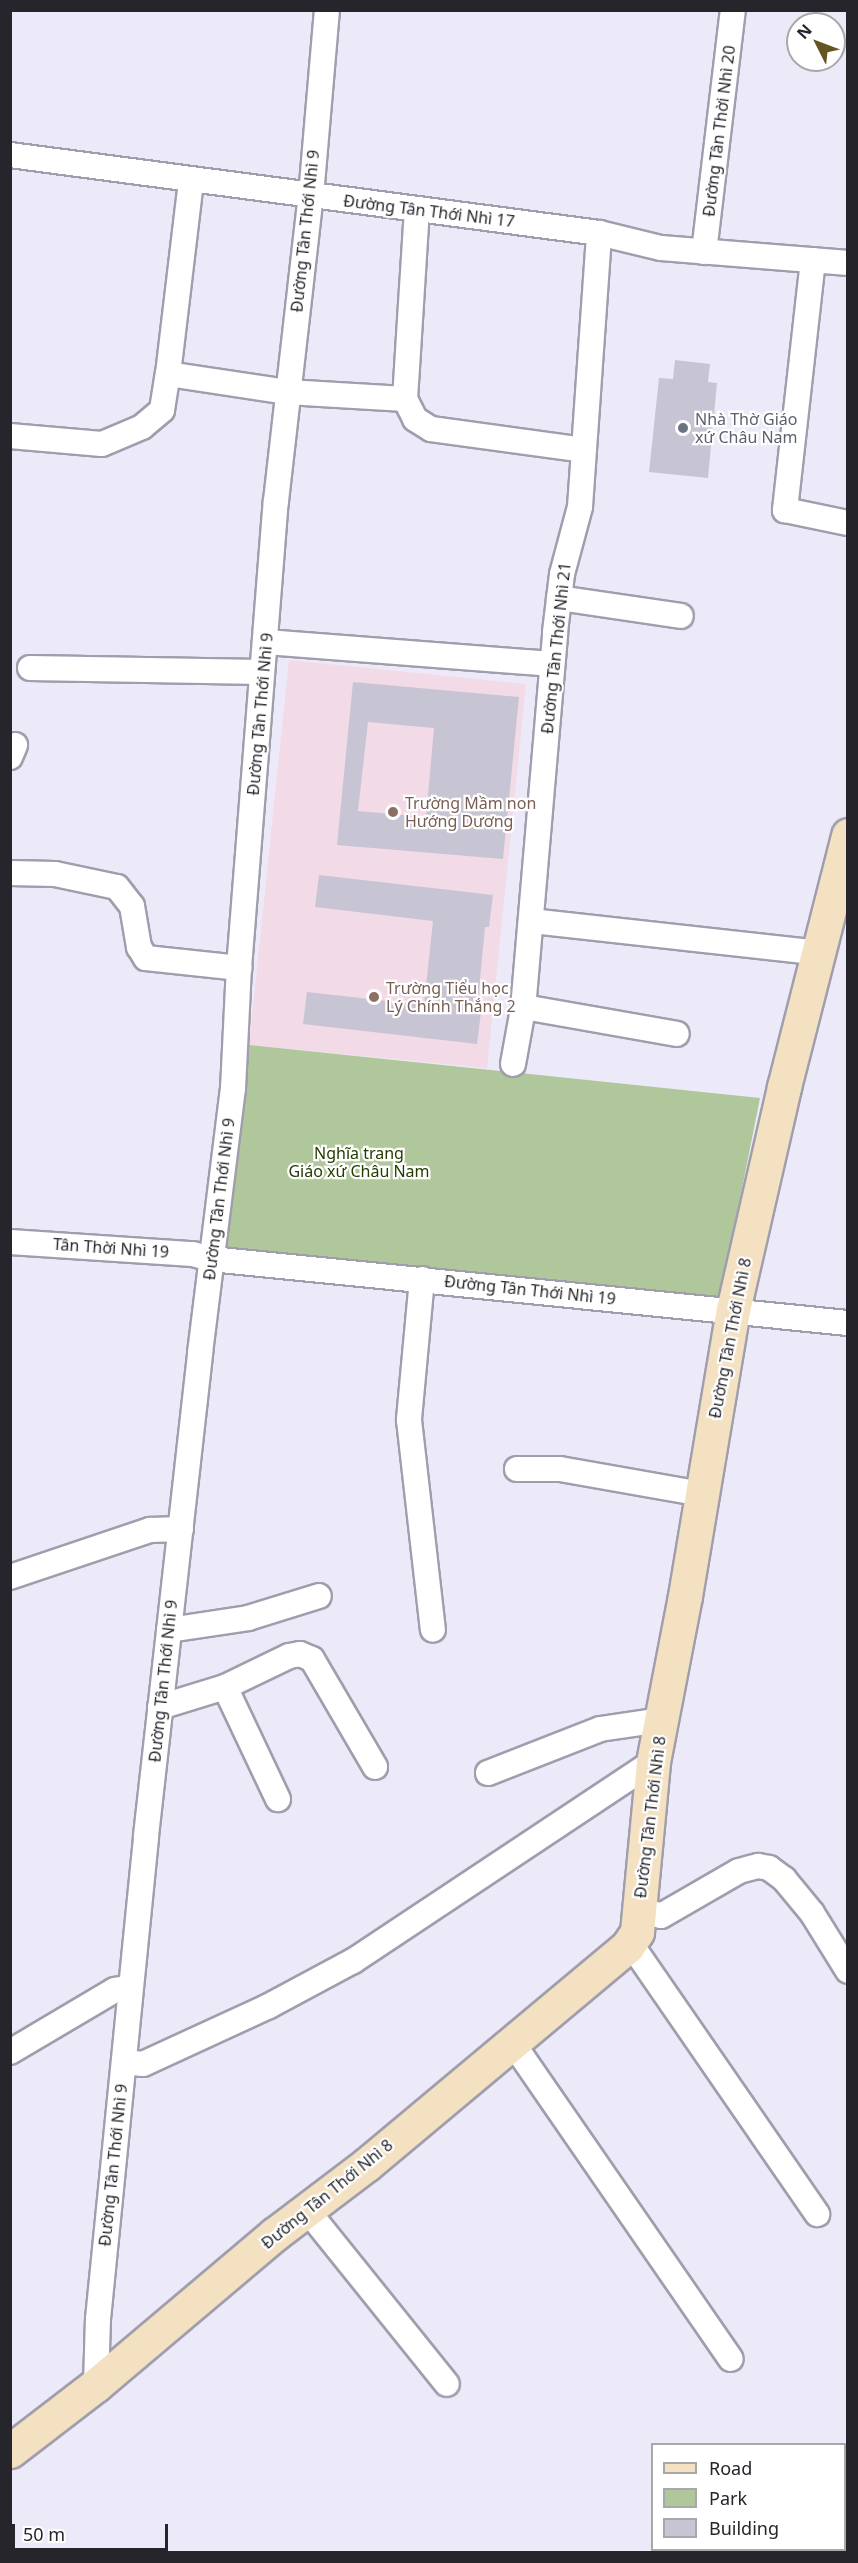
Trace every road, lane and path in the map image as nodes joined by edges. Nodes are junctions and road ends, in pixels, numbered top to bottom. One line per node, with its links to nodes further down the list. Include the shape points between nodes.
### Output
1 (327, 10): 5 (street, Đường Tân Thới Nhì 9)
2 (733, 10): 8 (street, Đường Tân Thời Nhì 20)
3 (10, 155): 4 (street, Đường Tân Thới Nhì 17)
4 (192, 180): 5 (street, Đường Tân Thới Nhì 17); 11 (street)
5 (311, 196): 6 (street, Đường Tân Thới Nhì 17); 12 (street, Đường Tân Thới Nhì 9)
6 (417, 209): 7 (street, Đường Tân Thới Nhì 17); 13 (street)
7 (599, 234): 8 (street, Đường Tân Thới Nhì 17, via 661,248); 15 (street, Đường Tân Thới Nhì 21)
8 (704, 252): 9 (street, Đường Tân Thới Nhì 17)
9 (813, 260): 10 (street, Đường Tân Thới Nhì 17); 16 (street, via 784,510)
10 (848, 263)
11 (168, 374): 12 (street); 14 (street, via 162,410 142,427 102,444)
12 (287, 392): 13 (street); 19 (street, Đường Tân Thới Nhì 9)
13 (405, 399): 15 (street, via 416,419 431,429)
14 (10, 436)
15 (584, 450): 17 (street, Đường Tân Thới Nhì 21, via 580,507)
16 (848, 523)
17 (559, 598): 18 (street); 20 (street, Đường Tân Thới Nhì 21)
18 (681, 616)
19 (266, 642): 20 (street); 22 (street, Đường Tân Thới Nhì 9)
20 (552, 664): 25 (street, Đường Tân Thới Nhì 21)
21 (30, 668): 22 (street)
22 (262, 672): 27 (street, Đường Tân Thới Nhì 9)
23 (848, 836): 26 (street, Đường Tân Thới Nhì 8)
24 (10, 873): 27 (street, via 55,874 117,887 132,906 139,947 146,958)
25 (531, 921): 26 (street); 28 (street, Đường Tân Thới Nhì 21)
26 (819, 953): 34 (street, Đường Tân Thới Nhì 8, via 784,1087)
27 (239, 968): 32 (street, Đường Tân Thới Nhì 9, via 233,1089)
28 (524, 1006): 29 (street); 30 (street, Đường Tân Thới Nhì 21)
29 (676, 1034)
30 (513, 1064)
31 (10, 1242): 32 (street, Tân Thời Nhì 19, via 193,1254)
32 (211, 1259): 33 (street, Đường Tân Thới Nhì 19); 38 (street, Đường Tân Thới Nhì 9)
33 (422, 1279): 34 (street, Đường Tân Thới Nhì 19); 42 (street, via 409,1420)
34 (734, 1310): 35 (street, Đường Tân Thới Nhì 19); 37 (street, Đường Tân Thới Nhì 8)
35 (848, 1323)
36 (517, 1469): 37 (street, via 560,1469)
37 (702, 1494): 45 (street, Đường Tân Thới Nhì 8)
38 (180, 1528): 39 (street, via 150,1530); 41 (street, Đường Tân Thới Nhì 9)
39 (10, 1577)
40 (319, 1596): 41 (street, via 248,1618)
41 (169, 1630): 44 (street, Đường Tân Thới Nhì 9)
42 (433, 1630)
43 (225, 1687): 44 (street); 47 (street, via 289,1656 300,1654 312,1659); 49 (street)
44 (160, 1707): 53 (street, Đường Tân Thới Nhì 9)
45 (662, 1720): 46 (street, Đường Tân Thới Nhì 8); 48 (street, via 600,1729)
46 (653, 1762): 50 (street, Đường Tân Thới Nhì 8); 56 (street, via 353,1961 269,2006 143,2064)
47 (375, 1767)
48 (488, 1773)
49 (278, 1799)
50 (639, 1908): 51 (street, Đường Tân Thới Nhì 8, via 637,1932); 52 (street, via 661,1916 739,1871 758,1866 769,1868 784,1878 812,1913)
51 (628, 1946): 54 (street, Đường Tân Thới Nhì 8); 58 (street)
52 (848, 1971)
53 (131, 1987): 55 (street, via 115,1990); 56 (street, Đường Tân Thới Nhì 9)
54 (512, 2042): 57 (street, Đường Tân Thới Nhì 8); 59 (street)
55 (10, 2052)
56 (124, 2062): 61 (street, Đường Tân Thới Nhì 9, via 98,2319)
57 (307, 2210): 60 (street); 61 (street, Đường Tân Thới Nhì 8)
58 (817, 2214)
59 (731, 2359)
60 (447, 2384)
61 (96, 2385): 62 (street, Đường Tân Thới Nhì 8)
62 (10, 2451)

